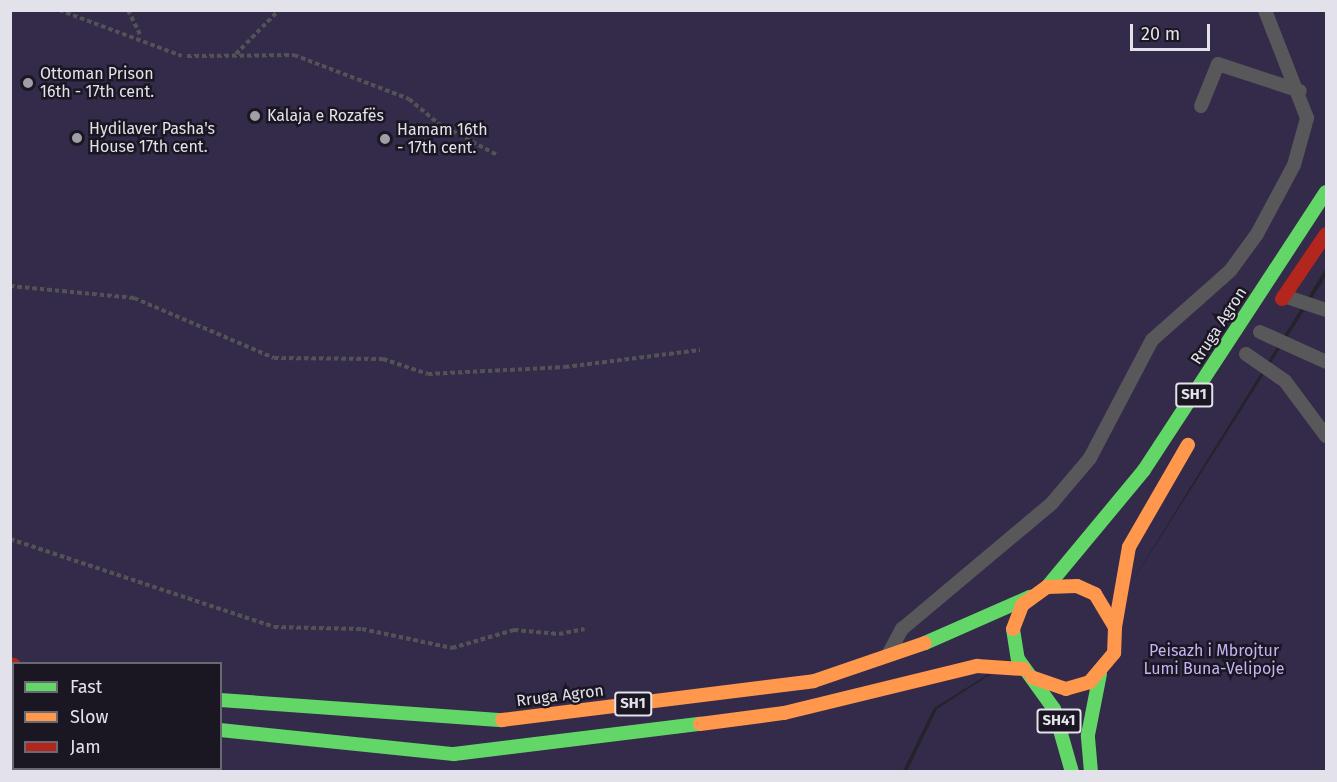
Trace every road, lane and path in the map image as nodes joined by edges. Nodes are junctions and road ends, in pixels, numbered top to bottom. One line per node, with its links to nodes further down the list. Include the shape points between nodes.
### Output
1 (59, 10): 5 (path)
2 (128, 10): 5 (path)
3 (279, 10): 6 (path)
4 (1265, 10): 7 (lane)
5 (141, 38): 6 (path, via 185,56)
6 (235, 54): 9 (path, via 294,55 354,81 384,88)
7 (1300, 91): 8 (lane, via 1218,63); 26 (lane, via 1307,118 1294,165 1230,271 1152,340 1090,458 1052,503 902,629)
8 (1201, 106)
9 (497, 155)
10 (1326, 192): 22 (main road, Rruga Agron / SH1, via 1144,470)
11 (1326, 234): 13 (main road)
12 (10, 286): 16 (path, via 84,295 110,292 134,298 274,358 383,359 428,374 565,367)
13 (1284, 297): 14 (lane); 15 (main road)
14 (1326, 310)
15 (1260, 332): 17 (main road); 18 (lane)
16 (700, 350)
17 (1242, 359): 20 (lane, via 1285,381)
18 (1326, 362)
19 (1195, 433): 24 (main road, via 1143,513 1129,547)
20 (1326, 436)
21 (10, 539): 25 (path, via 274,627 362,630 452,648 514,630 559,634)
22 (1047, 587): 23 (main road); 24 (main road, via 1086,589 1108,609)
23 (1030, 597): 26 (main road, Rruga Agron / SH1); 27 (main road, via 1017,615 1012,638)
24 (1115, 627): 28 (main road, via 1114,653)
25 (585, 629)
26 (885, 661): 29 (main road, Rruga Agron / SH1, via 814,681 487,722)
27 (1028, 673): 28 (main road, via 1066,689); 30 (main road, SH1, via 977,666 784,713 498,752 454,754); 31 (main road, SH41, via 1059,721)
28 (1100, 674): 32 (main road, SH41, via 1088,735)
29 (222, 700)
30 (222, 730)
31 (1072, 771)
32 (1091, 771)

